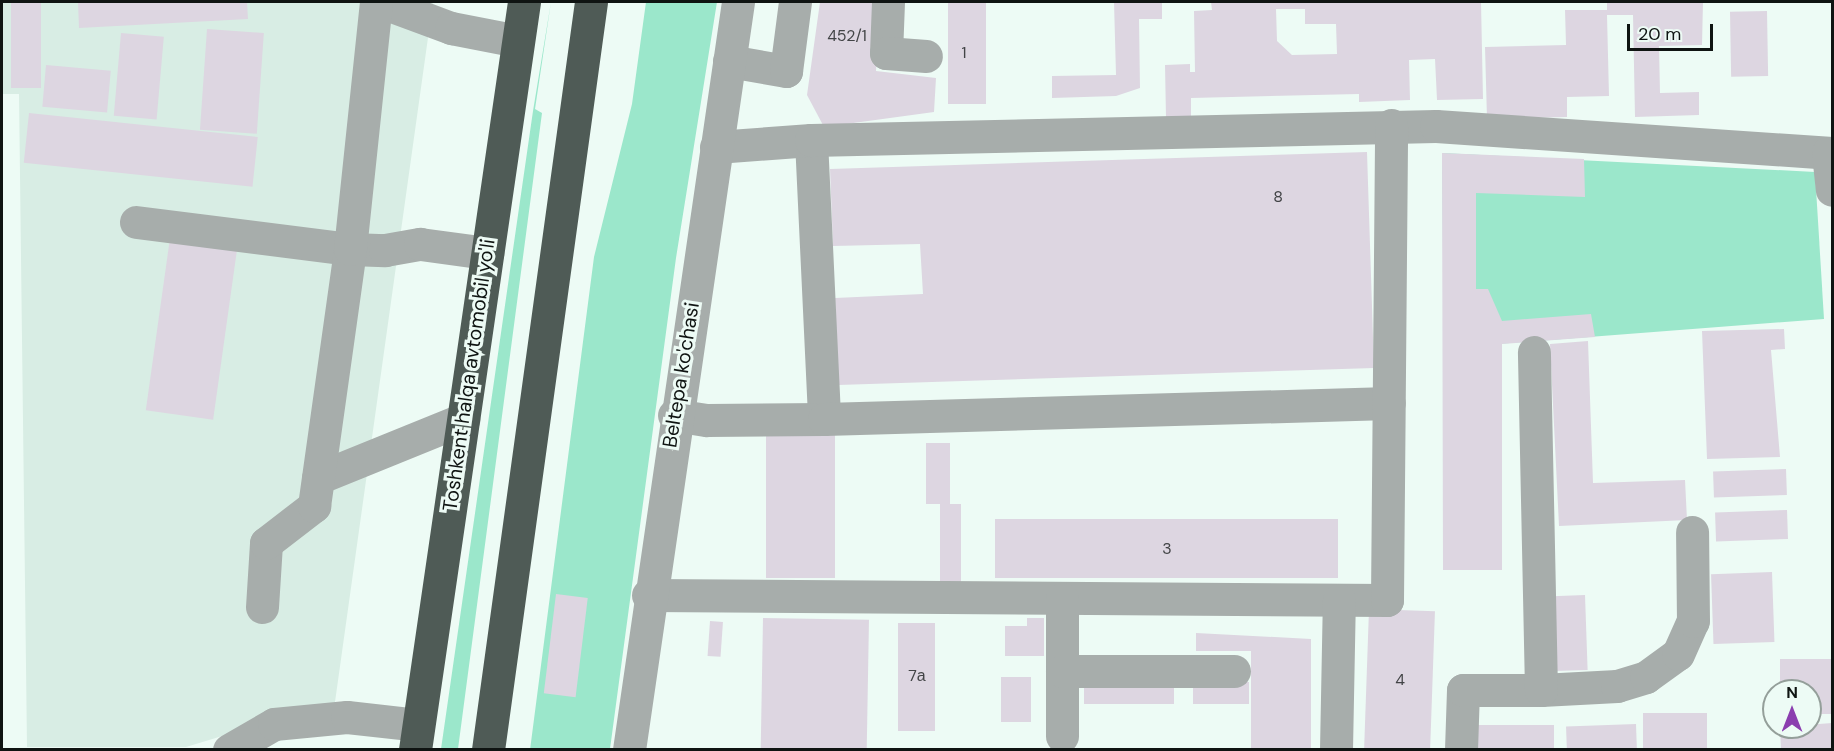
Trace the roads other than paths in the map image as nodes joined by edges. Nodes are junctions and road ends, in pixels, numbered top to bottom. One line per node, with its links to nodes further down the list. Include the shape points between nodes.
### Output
1 (376, 2): 16 (street)
2 (381, 2): 8 (street, via 451,28)
3 (524, 2): 8 (highway, Toshkent halqa avtomobil yo'li)
4 (591, 2): 35 (highway)
5 (738, 2): 10 (street, Beltepa ko'chasi)
6 (795, 2): 10 (street, via 786,71)
7 (888, 2): 9 (street, via 886,53)
8 (518, 41): 17 (highway, Toshkent halqa avtomobil yo'li)
9 (926, 56)
10 (729, 61): 13 (street, Beltepa ko'chasi)
11 (1391, 125): 12 (street); 14 (street, via 1828,153); 19 (street)
12 (811, 140): 13 (street); 22 (street)
13 (716, 147): 20 (street, Beltepa ko'chasi)
14 (1833, 190)
15 (136, 222): 16 (street)
16 (350, 249): 17 (street, via 385,250 420,244); 23 (street)
17 (487, 253): 21 (highway, Toshkent halqa avtomobil yo'li)
18 (1534, 352): 31 (street)
19 (1389, 402): 22 (street); 27 (street, via 1387,600)
20 (674, 415): 22 (street, via 707,420); 25 (street, Beltepa ko'chasi)
21 (463, 418): 23 (street); 33 (highway, Toshkent halqa avtomobil yo'li)
22 (824, 418)
23 (318, 478): 28 (street, via 314,506 266,543)
24 (1692, 532): 31 (street, via 1693,621 1678,654 1646,677 1617,686)
25 (648, 595): 26 (street); 36 (street, Beltepa ko'chasi)
26 (1062, 599): 27 (street); 29 (street)
27 (1339, 600): 37 (street)
28 (262, 607)
29 (1062, 671): 30 (street); 32 (street)
30 (1234, 671)
31 (1541, 690): 38 (street, via 1463,690)
32 (1062, 736)
33 (417, 737): 34 (street, via 347,717 274,724)
34 (229, 750)
35 (488, 750)
36 (629, 750)
37 (1336, 750)
38 (1461, 750)

